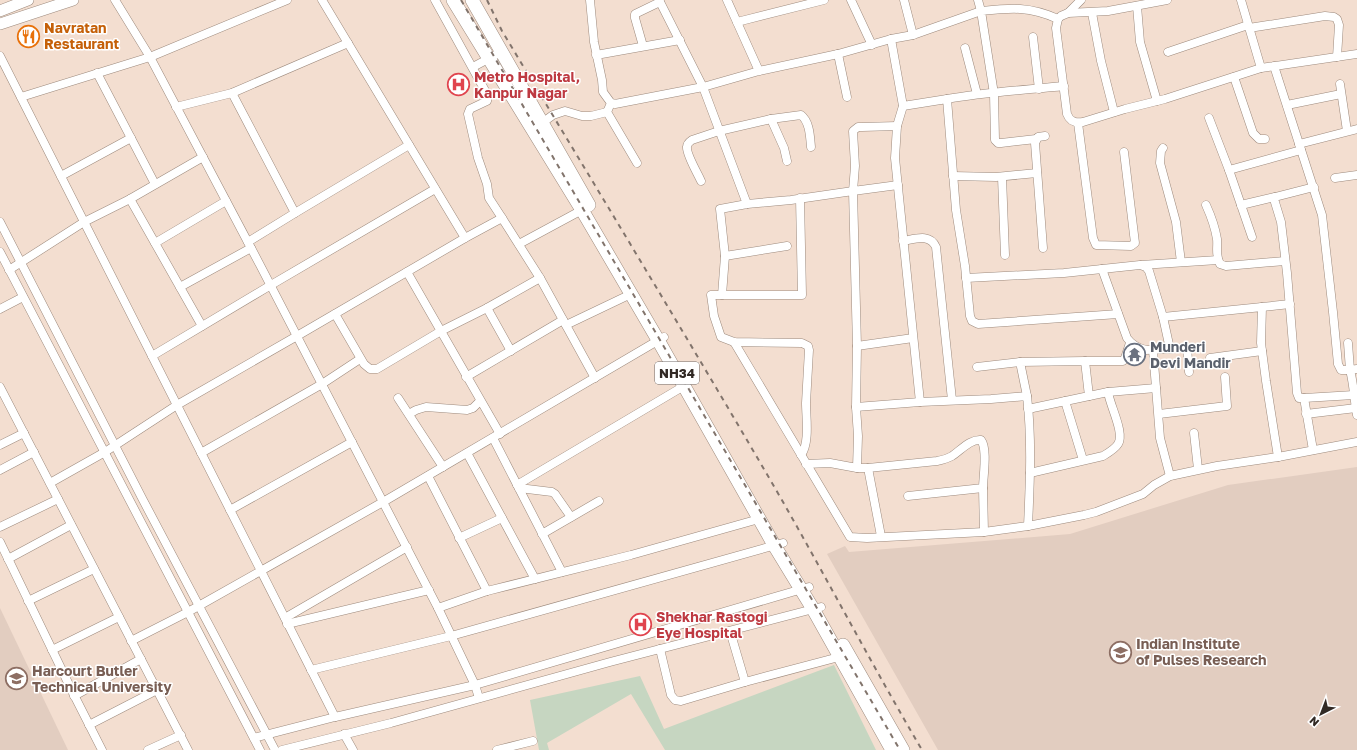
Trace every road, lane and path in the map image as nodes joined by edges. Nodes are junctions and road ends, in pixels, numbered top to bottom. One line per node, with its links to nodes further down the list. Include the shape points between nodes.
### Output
1 (28, 0): 21 (main road)
2 (73, 0): 27 (main road)
3 (115, 0): 44 (street)
4 (287, 0): 44 (street)
5 (322, 0): 33 (street)
6 (435, 0): 47 (street)
7 (453, 0): 45 (highway, NH34)
8 (472, 0): 37 (highway, NH34)
9 (590, 0): 41 (street)
10 (727, 0): 26 (street)
11 (824, 0): 19 (street)
12 (851, 0): 34 (street)
13 (904, 0): 29 (street)
14 (978, 0): 22 (street)
15 (1080, 0): 23 (street)
16 (1163, 0): 20 (street)
17 (1241, 0): 28 (street)
18 (660, 1): 32 (street); 35 (street, via 635,14)
19 (798, 3): 26 (street)
20 (1137, 6): 24 (street); 63 (street, via 1140,42)
21 (0, 11)
22 (981, 11): 25 (street, via 1026,9); 29 (street); 58 (street)
23 (1068, 13): 24 (street); 25 (street)
24 (1092, 13): 69 (street)
25 (1058, 19): 54 (street, via 1056,28)
26 (737, 22): 49 (street)
27 (0, 24)
28 (1248, 27): 38 (street); 43 (street, via 1325,16 1334,17 1339,25); 48 (street)
29 (913, 35): 31 (street)
30 (1033, 37): 55 (street)
31 (890, 39): 34 (street); 66 (street)
32 (680, 40): 35 (street); 53 (street)
33 (348, 43): 56 (street); 82 (street)
34 (872, 45): 39 (street)
35 (643, 46): 41 (street)
36 (965, 48): 57 (street)
37 (501, 52): 45 (street); 72 (highway, NH34)
38 (1168, 52)
39 (838, 54): 49 (street); 61 (street)
40 (1357, 54): 43 (street)
41 (596, 55): 64 (street, via 603,92)
42 (0, 56): 60 (street)
43 (1336, 57): 46 (street)
44 (150, 58): 50 (street); 67 (street)
45 (489, 58): 47 (street); 110 (highway, NH34)
46 (1274, 66): 48 (street); 65 (street)
47 (473, 67): 112 (street, via 488,98 487,101 470,109 468,114 489,198)
48 (1261, 68): 51 (street)
49 (759, 71): 53 (street)
50 (97, 73): 60 (street); 79 (street)
51 (1234, 77): 63 (street); 81 (street, via 1253,133 1259,139)
52 (1340, 84): 59 (street)
53 (703, 86): 64 (street); 76 (street)
54 (1064, 86): 55 (street); 73 (street, via 1068,117)
55 (1039, 88): 58 (street)
56 (232, 93): 67 (street); 111 (street)
57 (977, 94): 58 (street); 62 (street)
58 (994, 94): 80 (street, via 996,142)
59 (1341, 94): 65 (street); 77 (street)
60 (21, 96): 93 (street)
61 (847, 97)
62 (947, 99): 66 (street); 94 (street)
63 (1157, 101): 69 (street)
64 (611, 103): 68 (street)
65 (1287, 105): 83 (street)
66 (903, 106): 74 (street)
67 (176, 107): 87 (street)
68 (607, 112): 72 (street, via 582,116 566,111 553,115); 89 (street)
69 (1114, 112): 73 (street)
70 (1209, 118): 90 (street)
71 (771, 119): 76 (street); 84 (street, via 801,115 807,123); 88 (street, via 784,148)
72 (542, 123): 152 (highway, NH34)
73 (1078, 123): 86 (street, via 1096,245 1131,246 1135,243)
74 (897, 126): 99 (street, via 895,158); 102 (street, via 858,127 853,131)
75 (1357, 129): 77 (street)
76 (719, 131): 97 (street, via 692,140 687,145); 107 (street)
77 (1347, 131): 83 (street)
78 (1045, 136): 80 (street)
79 (131, 138): 93 (street); 98 (street)
80 (1036, 139): 91 (street)
81 (1265, 139)
82 (409, 145): 101 (street); 111 (street)
83 (1300, 147): 90 (street); 100 (street)
84 (812, 148)
85 (1163, 148): 128 (street, via 1160,163 1176,222)
86 (1124, 152)
87 (203, 157): 98 (street); 106 (street)
88 (786, 161)
89 (637, 163)
90 (1229, 170): 109 (street)
91 (1037, 173): 95 (street); 122 (street)
92 (1357, 175): 96 (street)
93 (61, 176): 114 (street)
94 (953, 176): 95 (street); 135 (street)
95 (1002, 177): 124 (street)
96 (1335, 178)
97 (701, 181)
98 (155, 184): 105 (street)
99 (898, 185): 102 (street); 117 (street)
100 (1314, 187): 103 (street); 168 (street, via 1324,222 1338,366 1344,370)
101 (435, 189): 115 (street); 136 (street)
102 (853, 191): 104 (street); 157 (street)
103 (1275, 197): 109 (street); 127 (street, via 1281,222)
104 (800, 198): 107 (street); 139 (street, via 802,295)
105 (130, 199): 114 (street); 118 (street)
106 (226, 201): 118 (street); 120 (street)
107 (747, 204): 125 (street, via 720,209)
108 (1206, 205): 126 (street, via 1216,232)
109 (1242, 205): 116 (street)
110 (582, 210): 119 (street); 138 (highway, NH34)
111 (295, 213): 120 (street)
112 (502, 218): 115 (street); 119 (street)
113 (0, 222): 129 (street)
114 (84, 222): 129 (street); 162 (street)
115 (465, 238): 133 (street)
116 (1252, 238)
117 (903, 241): 153 (street); 182 (street, via 926,238 936,247)
118 (155, 243): 137 (street)
119 (519, 244): 134 (street)
120 (250, 245): 136 (street); 137 (street)
121 (787, 246): 125 (street)
122 (1043, 248)
123 (0, 252): 132 (street)
124 (1005, 255)
125 (725, 256): 139 (street)
126 (1218, 260): 127 (street, via 1226,266); 128 (street)
127 (1285, 261): 141 (street)
128 (1181, 262): 130 (street)
129 (21, 263): 132 (street); 199 (street)
130 (1140, 265): 131 (street); 147 (street, via 1149,271)
131 (1102, 269): 135 (street); 146 (street)
132 (9, 270): 140 (street)
133 (406, 272): 145 (street); 150 (street)
134 (540, 278): 143 (street); 148 (street)
135 (966, 278): 146 (street, via 970,316 975,323)
136 (270, 285): 149 (street); 151 (street)
137 (180, 287): 149 (street)
138 (631, 294): 148 (street); 152 (highway, NH34)
139 (722, 295): 154 (street, via 711,296 714,316 721,337)
140 (23, 296): 144 (street); 202 (street)
141 (1290, 304): 142 (street); 181 (street, via 1297,393 1299,398)
142 (1262, 307): 147 (street); 161 (street)
143 (487, 308): 150 (street); 160 (street)
144 (0, 309)
145 (335, 314): 151 (street); 164 (street)
146 (1118, 314): 155 (street)
147 (1163, 317): 158 (street)
148 (565, 322): 160 (street); 172 (street)
149 (202, 326): 162 (street)
150 (441, 331): 164 (street, via 377,369 370,368); 170 (street)
151 (297, 336): 173 (street); 186 (street)
152 (661, 338): 172 (street); 174 (highway, NH34); 236 (highway, NH34)
153 (913, 338): 157 (street); 185 (street)
154 (734, 342): 205 (street); 205 (street, via 802,343 808,346 806,437)
155 (1130, 343): 159 (street, via 1141,349); 165 (street, via 1123,361)
156 (1348, 344): 168 (street)
157 (857, 346): 188 (street)
158 (1170, 349): 159 (street); 169 (street, via 1187,348)
159 (1153, 350): 176 (street)
160 (511, 351): 170 (street)
161 (1262, 351): 163 (street); 206 (street)
162 (152, 356): 186 (street)
163 (1210, 358)
164 (360, 359): 173 (street)
165 (1085, 361): 166 (street); 179 (street)
166 (1020, 362): 167 (street); 178 (street)
167 (978, 366)
168 (1354, 369): 187 (street)
169 (1189, 372)
170 (466, 376): 183 (street)
171 (1225, 377): 191 (street, via 1227,406)
172 (595, 378): 195 (street)
173 (322, 384): 196 (street); 203 (street)
174 (684, 386): 218 (street); 227 (highway, NH34)
175 (0, 387): 194 (street)
176 (1156, 388): 177 (street); 191 (street)
177 (1108, 392): 179 (street); 207 (street, via 1120,431 1118,445 1103,456)
178 (1027, 396): 182 (street); 189 (street)
179 (1089, 396): 184 (street)
180 (398, 398): 190 (street)
181 (1304, 398): 187 (street); 192 (street)
182 (952, 400): 185 (street)
183 (480, 401): 190 (street, via 467,410 426,407); 195 (street)
184 (1065, 401): 189 (street); 207 (street)
185 (920, 402): 188 (street)
186 (177, 405): 199 (street); 203 (street)
187 (1356, 405): 192 (street)
188 (856, 407): 210 (street)
189 (1028, 409): 214 (street)
190 (409, 414): 209 (street)
191 (1158, 414): 216 (street, via 1160,438)
192 (1306, 414): 200 (street)
193 (1194, 432): 212 (street)
194 (24, 433): 198 (street); 201 (street)
195 (496, 436): 204 (street); 218 (street)
196 (352, 442): 223 (street); 224 (street)
197 (1357, 442): 200 (street)
198 (0, 444)
199 (115, 445): 202 (street); 247 (street)
200 (1313, 450): 206 (street)
201 (34, 452): 213 (street); 217 (street)
202 (105, 452): 217 (street); 250 (street)
203 (201, 453): 224 (street)
204 (467, 453): 209 (street); 226 (street)
205 (801, 455): 208 (street)
206 (1278, 456): 212 (street)
207 (1083, 460): 214 (street)
208 (806, 464): 210 (street, via 830,463); 233 (street, via 850,536)
209 (443, 467): 215 (street)
210 (857, 468): 211 (street)
211 (868, 468): 219 (street, via 946,459 974,440 981,440 984,450); 233 (street)
212 (1198, 469): 216 (street)
213 (0, 470)
214 (1030, 473): 229 (street)
215 (428, 476): 223 (street); 234 (street)
216 (1170, 476): 229 (street, via 1143,494 1096,512)
217 (50, 483): 221 (street)
218 (518, 486): 225 (street, via 552,492); 232 (street)
219 (983, 488): 220 (street); 231 (street)
220 (908, 496)
221 (58, 498): 228 (street); 230 (street)
222 (598, 501): 225 (street)
223 (383, 502): 237 (street); 240 (street)
224 (230, 510): 240 (street)
225 (571, 517): 232 (street)
226 (502, 518): 234 (street); 242 (street)
227 (759, 519): 236 (highway, NH34); 241 (street)
228 (71, 525): 238 (street); 239 (street)
229 (1028, 526): 231 (street)
230 (0, 527)
231 (984, 532): 233 (street)
232 (542, 534): 241 (street)
233 (881, 536)
234 (459, 538): 245 (street)
235 (0, 542): 238 (street)
236 (779, 544): 243 (highway, NH34); 254 (street)
237 (407, 547): 244 (street); 252 (street)
238 (8, 559): 246 (street)
239 (94, 568): 246 (street); 251 (street)
240 (261, 571): 247 (street); 252 (street)
241 (562, 572): 242 (street)
242 (535, 579): 245 (street)
243 (805, 588): 249 (highway, NH34); 262 (street)
244 (429, 590): 248 (street); 252 (street)
245 (487, 591): 248 (street)
246 (28, 601): 257 (street)
247 (199, 606): 250 (street); 268 (street)
248 (438, 608): 254 (street)
249 (817, 608): 253 (street); 258 (highway, NH34); 283 (highway, NH34)
250 (188, 612): 255 (street); 271 (street)
251 (119, 618): 255 (street); 257 (street)
252 (286, 621): 260 (street)
253 (730, 631): 256 (street); 261 (street)
254 (452, 636): 260 (street); 262 (street)
255 (131, 640): 259 (street)
256 (660, 649): 261 (street, via 671,695 675,700 681,701); 265 (street)
257 (52, 650): 264 (street)
258 (839, 657): 261 (street); 282 (highway, NH34)
259 (141, 660): 263 (street); 264 (street)
260 (311, 670): 266 (street)
261 (745, 682)
262 (475, 685): 265 (street); 266 (street)
263 (157, 690): 267 (street); 270 (street)
264 (74, 696): 267 (street)
265 (479, 698): 269 (street)
266 (335, 717): 268 (street)
267 (89, 725): 274 (street)
268 (267, 734): 271 (street); 278 (street)
269 (344, 734): 279 (street); 280 (street)
270 (181, 735): 275 (street); 276 (street)
271 (254, 738): 277 (street)
272 (533, 741): 273 (street)
273 (516, 748): 281 (street)
274 (102, 750)
275 (148, 750)
276 (188, 750)
277 (260, 750)
278 (275, 750)
279 (282, 750)
280 (353, 750)
281 (497, 750)
282 (892, 750)
283 (903, 750)

